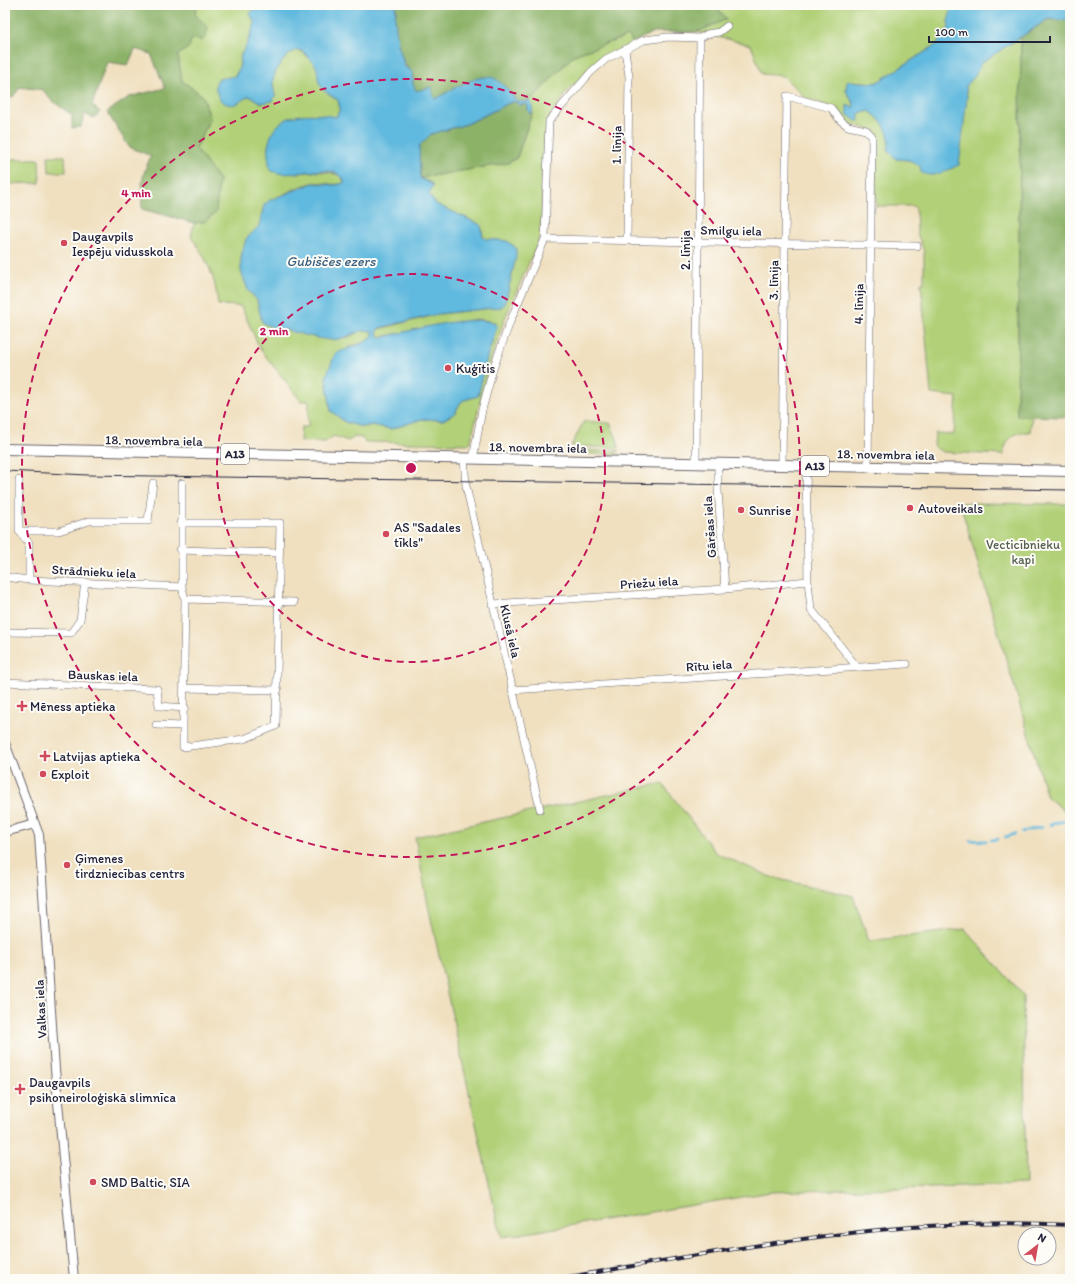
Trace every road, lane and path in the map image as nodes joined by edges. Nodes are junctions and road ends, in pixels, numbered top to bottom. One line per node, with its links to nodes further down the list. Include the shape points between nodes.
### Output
1 (727, 26): 2 (street, via 719,32)
2 (700, 38): 3 (street, via 668,37 644,40); 7 (street, 2. līnija)
3 (625, 51): 5 (street, via 606,59 591,72 549,121); 6 (street, 1. līnija, via 629,76)
4 (787, 96): 8 (street, 3. līnija); 9 (street, 4. līnija, via 831,108 848,126 866,130 872,136)
5 (545, 239): 6 (street, Smilgu iela); 12 (street, via 493,369)
6 (627, 240): 7 (street, Smilgu iela)
7 (697, 241): 8 (street, Smilgu iela); 13 (street, 2. līnija)
8 (785, 243): 9 (street, Smilgu iela); 15 (street, 3. līnija)
9 (870, 245): 10 (street, Smilgu iela); 17 (street, 4. līnija)
10 (917, 246)
11 (5, 450): 12 (main road, 18. novembra iela / A13)
12 (469, 459): 13 (main road, 18. novembra iela / A13); 35 (street, Klusā iela, via 466,486)
13 (696, 463): 14 (main road, 18. novembra iela / A13)
14 (718, 464): 15 (main road, 18. novembra iela / A13); 31 (street, Gāršas iela)
15 (782, 465): 16 (main road, 18. novembra iela / A13)
16 (806, 466): 17 (main road, 18. novembra iela / A13); 28 (street)
17 (868, 467): 18 (main road, 18. novembra iela / A13)
18 (1070, 471)
19 (19, 480): 23 (street)
20 (153, 483): 23 (street, via 148,522 90,521 59,531)
21 (182, 484): 22 (street)
22 (181, 523): 24 (street); 25 (street, via 280,523)
23 (19, 531): 27 (street, via 29,543)
24 (180, 550): 25 (street); 30 (street)
25 (279, 553): 33 (street)
26 (5, 577): 27 (street, Strādnieku iela)
27 (29, 580): 29 (street, Strādnieku iela)
28 (808, 581): 31 (street, Priežu iela); 38 (street, via 811,609)
29 (85, 582): 30 (street, Strādnieku iela); 36 (street, via 80,620 71,633)
30 (182, 587): 32 (street)
31 (725, 589): 35 (street, Priežu iela)
32 (185, 599): 33 (street); 40 (street)
33 (278, 602): 34 (street); 41 (street)
34 (294, 602)
35 (492, 604): 42 (street, Klusā iela)
36 (5, 632)
37 (907, 664): 38 (street, Rītu iela)
38 (857, 667): 42 (street, Rītu iela)
39 (5, 682): 43 (street, Bauskas iela, via 157,689 159,706)
40 (185, 688): 41 (street); 43 (street)
41 (278, 690): 45 (street, via 276,726 244,739 183,747)
42 (512, 690): 47 (street, Klusā iela)
43 (185, 708): 45 (street)
44 (156, 725): 45 (street)
45 (183, 726)
46 (5, 743): 48 (street, Valkas iela)
47 (540, 809)
48 (35, 824): 49 (street); 50 (street, Valkas iela, via 41,847 55,1069)
49 (5, 832)
50 (74, 1279)

